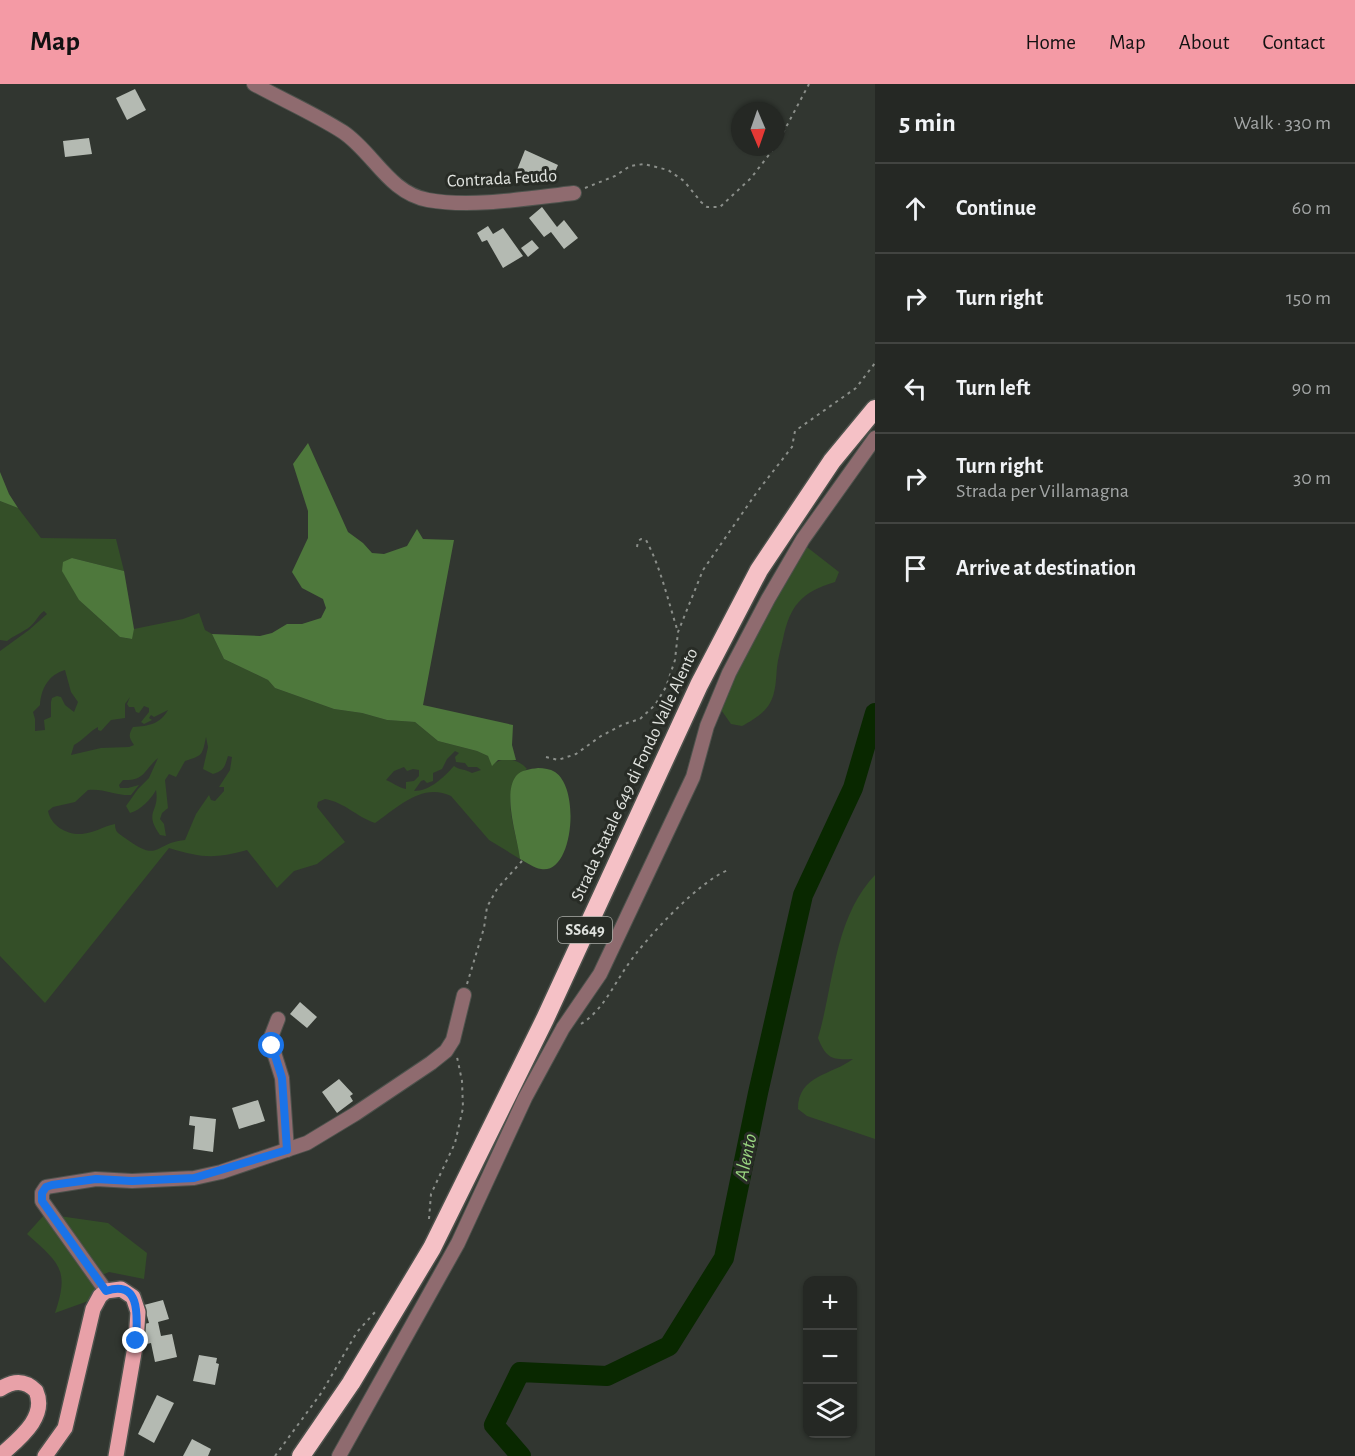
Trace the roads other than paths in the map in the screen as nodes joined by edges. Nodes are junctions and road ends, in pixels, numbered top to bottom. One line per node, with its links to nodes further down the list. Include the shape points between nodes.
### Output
1 (254, 84): 2 (street, Contrada Feudo, via 344,133 384,174 405,191 426,200 495,201)
2 (574, 193)
3 (875, 409): 13 (highway, Strada Statale 649 di Fondo Valle Alento / SS649, via 832,461 759,570 699,685 545,1018 432,1248 351,1383)
4 (875, 438): 14 (street, via 803,539 729,673 707,726 693,777 600,974 563,1028 525,1098 458,1243)
5 (464, 995): 7 (street, via 453,1040 446,1051 322,1135)
6 (278, 1020): 7 (street, via 271,1037 282,1078)
7 (287, 1150): 8 (street, via 194,1178 96,1179 46,1187 42,1201)
8 (106, 1291): 11 (main road, via 93,1310 65,1428); 12 (main road, via 125,1291 133,1297 138,1312)
9 (0, 1389): 10 (main road, via 23,1382 36,1391 39,1406 29,1429)
10 (0, 1456)
11 (45, 1456)
12 (116, 1456)
13 (301, 1456)
14 (339, 1456)

